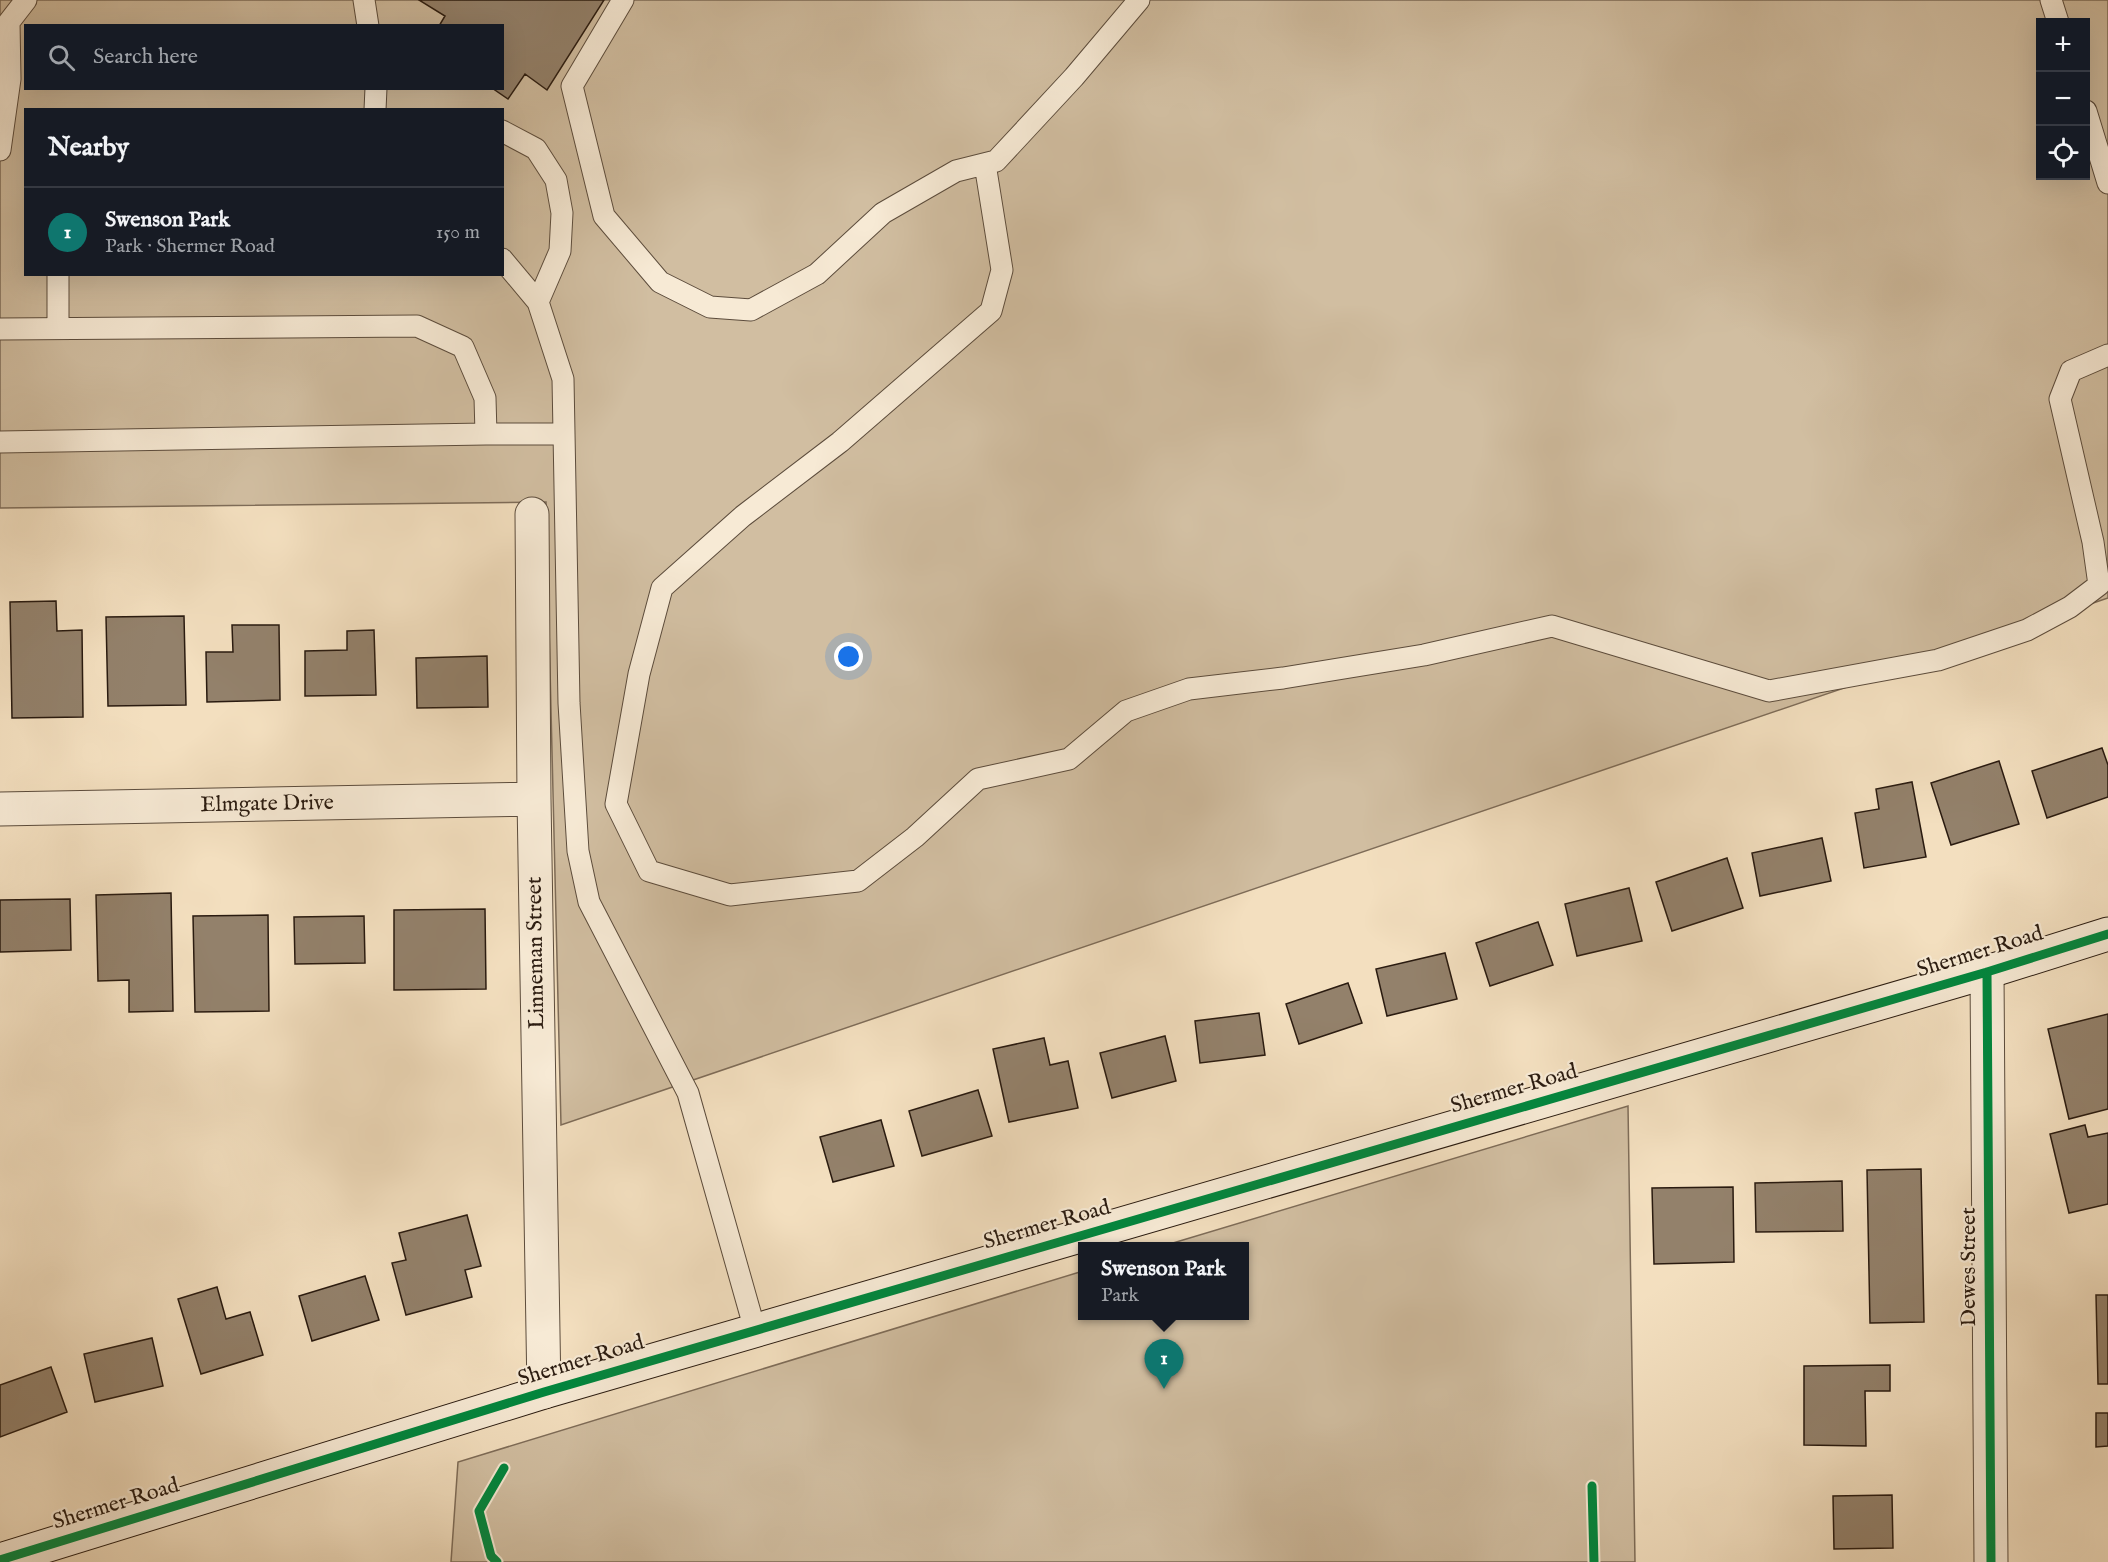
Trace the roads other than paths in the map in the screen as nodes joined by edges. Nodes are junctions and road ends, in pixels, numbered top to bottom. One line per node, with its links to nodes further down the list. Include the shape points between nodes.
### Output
1 (26, 0): 12 (lane, via 9,22 10,79)
2 (364, 0): 7 (lane)
3 (623, 0): 13 (lane, via 573,86 597,193 604,216 660,282 710,307 751,310 817,274 883,213 956,171)
4 (1139, 0): 13 (lane, via 996,161)
5 (2051, 0): 6 (lane)
6 (2057, 18)
7 (368, 24)
8 (375, 90): 9 (lane)
9 (375, 108)
10 (2090, 126): 14 (lane)
11 (504, 132): 17 (lane, via 536,150 556,180 562,213 561,251)
12 (0, 150)
13 (985, 164): 20 (lane, via 1002,270 991,311 662,588 639,674 616,804 649,871 730,895 858,881 915,837 978,779 1069,759 1126,711 1189,688 1283,678 1424,655 1552,626 1768,691 1938,660 2027,630 2070,607 2099,585 2060,399 2071,371)
14 (2108, 183)
15 (504, 261): 17 (lane)
16 (58, 276): 18 (lane)
17 (538, 302): 22 (lane, via 563,379)
18 (58, 328): 19 (lane); 21 (lane, via 417,326 463,347 485,398)
19 (0, 329)
20 (2108, 355)
21 (486, 434): 22 (lane); 23 (lane)
22 (564, 434): 29 (lane, via 569,703 578,851 589,902 688,1093)
23 (0, 442)
24 (532, 514): 25 (main road, Linneman Street)
25 (534, 799): 26 (main road, Elmgate Drive); 30 (main road, Linneman Street)
26 (0, 809)
27 (2108, 934): 28 (main road, Shermer Road)
28 (1987, 972): 29 (main road, Shermer Road); 32 (main road, Dewes Street)
29 (755, 1330): 30 (main road, Shermer Road)
30 (544, 1392): 31 (main road, Shermer Road)
31 (0, 1560)
32 (1991, 1562)

